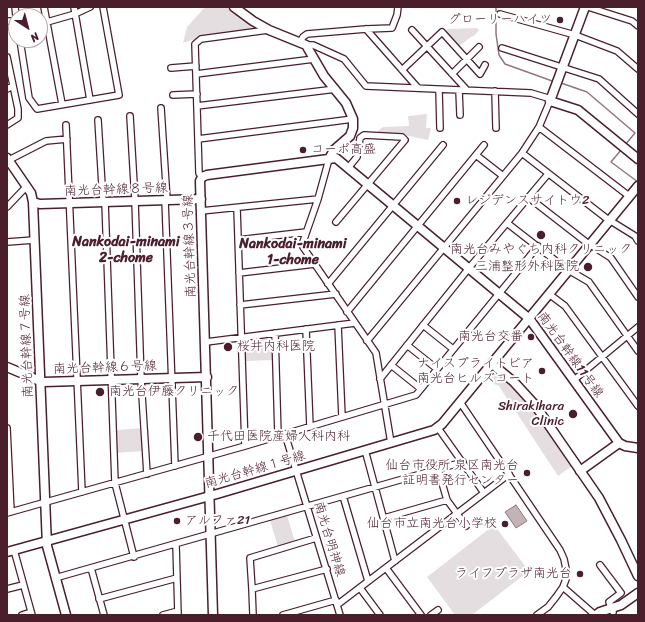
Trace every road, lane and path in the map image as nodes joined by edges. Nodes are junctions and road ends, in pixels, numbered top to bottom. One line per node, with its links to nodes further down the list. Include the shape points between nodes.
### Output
1 (74, 7): 7 (street)
2 (90, 7): 7 (street)
3 (103, 7): 41 (street, via 119,95)
4 (234, 7): 13 (street)
5 (398, 7): 12 (street, via 392,28)
6 (587, 7): 10 (street, via 632,21); 15 (street)
7 (75, 14): 9 (street); 41 (street)
8 (500, 14): 15 (street)
9 (48, 22)
10 (638, 26)
11 (48, 27): 43 (street)
12 (366, 29): 16 (street, via 307,34 303,37); 28 (street)
13 (269, 30): 16 (street); 25 (street, via 201,39 195,44)
14 (412, 30): 17 (street)
15 (575, 35): 26 (street); 29 (street, via 617,51)
16 (303, 44): 22 (street); 33 (street, via 313,45 344,59 366,86)
17 (427, 46): 23 (street, via 442,32); 28 (street); 31 (street)
18 (479, 47): 23 (street)
19 (21, 48): 43 (street, via 29,98 37,109)
20 (502, 48): 26 (street)
21 (7, 57): 32 (street)
22 (314, 59): 30 (street); 34 (street)
23 (467, 60): 24 (street, via 480,74); 31 (street)
24 (485, 65)
25 (196, 66): 27 (street); 30 (street)
26 (562, 67): 42 (street); 46 (street, via 599,79)
27 (171, 68)
28 (402, 70): 33 (street)
29 (638, 70)
30 (196, 74): 39 (street)
31 (452, 74): 37 (street)
32 (10, 87): 51 (street, via 18,109 18,118)
33 (418, 88): 35 (street)
34 (336, 89): 44 (street); 49 (street)
35 (439, 90): 36 (street); 54 (street)
36 (459, 90): 37 (street); 47 (street)
37 (466, 90): 38 (street)
38 (495, 91): 42 (street, via 531,93); 55 (street)
39 (197, 94): 40 (street); 44 (street)
40 (172, 95)
41 (90, 100): 43 (street)
42 (551, 100): 53 (street); 62 (street, via 578,110)
43 (62, 104)
44 (197, 106): 57 (street)
45 (161, 108): 76 (street)
46 (638, 114)
47 (460, 115)
48 (130, 116): 77 (street)
49 (353, 119): 57 (street); 63 (street, via 350,136 334,150)
50 (98, 120): 79 (street)
51 (7, 125)
52 (66, 125): 56 (street)
53 (539, 127): 60 (street); 72 (street)
54 (440, 128)
55 (496, 128)
56 (67, 139): 64 (street, via 46,141); 80 (street)
57 (198, 139): 68 (street, via 199,173)
58 (443, 145): 81 (street)
59 (484, 145): 61 (street)
60 (522, 153): 66 (street); 67 (street)
61 (476, 155): 67 (street); 88 (street)
62 (638, 158)
63 (329, 159): 65 (street, 南光台幹線11号線, via 336,158); 68 (street, 南光台幹線３号線, via 207,174); 75 (street)
64 (7, 160): 70 (street, 南光台幹線７号線)
65 (348, 168): 69 (street, 南光台幹線11号線); 69 (street, via 357,157 360,138 364,135 402,137 405,140)
66 (548, 174): 73 (street); 85 (street)
67 (503, 176): 96 (street)
68 (202, 177): 74 (street, 南光台幹線３号線)
69 (368, 184): 81 (street, 南光台幹線11号線); 86 (street)
70 (27, 186): 78 (street, 南光台幹線７号線); 82 (street)
71 (638, 186): 72 (street)
72 (629, 196): 85 (street)
73 (528, 197): 87 (street); 94 (street)
74 (201, 199): 76 (street, 南光台幹線８号線); 84 (street, 南光台幹線３号線)
75 (318, 199): 83 (street); 89 (street)
76 (166, 200): 77 (street, 南光台幹線８号線); 128 (street)
77 (134, 201): 79 (street, 南光台幹線８号線); 129 (street)
78 (33, 202): 80 (street, 南光台幹線８号線); 90 (street, 南光台幹線７号線)
79 (104, 202): 80 (street, 南光台幹線８号線); 131 (street)
80 (70, 204): 134 (street)
81 (392, 205): 88 (street, 南光台幹線11号線); 101 (street)
82 (7, 207)
83 (237, 208): 84 (street); 91 (street)
84 (201, 211): 118 (street, 南光台幹線３号線)
85 (609, 220): 92 (street, via 635,236); 94 (street)
86 (336, 222)
87 (507, 223): 95 (street); 98 (street)
88 (418, 226): 96 (street, 南光台幹線11号線); 107 (street)
89 (306, 232): 91 (street); 97 (street, via 304,247)
90 (34, 240): 93 (street); 133 (street, 南光台幹線７号線)
91 (238, 240): 100 (street)
92 (638, 241)
93 (7, 242)
94 (590, 244): 99 (street); 105 (street, via 611,258)
95 (538, 246): 99 (street); 103 (street)
96 (444, 248): 98 (street, 南光台幹線11号線); 117 (street)
97 (315, 264): 100 (street); 101 (street)
98 (469, 268): 103 (street, 南光台幹線11号線); 110 (street)
99 (569, 270): 104 (street); 115 (street, via 589,282)
100 (239, 273): 106 (street)
101 (328, 284): 102 (street)
102 (336, 294): 106 (street); 107 (street)
103 (499, 294): 108 (street, 南光台幹線11号線); 120 (street)
104 (549, 294): 108 (street); 122 (street, via 565,306)
105 (638, 296)
106 (240, 305): 116 (street)
107 (347, 312): 109 (street)
108 (528, 319): 123 (street); 132 (street, 南光台幹線11号線)
109 (355, 323): 111 (street); 117 (street)
110 (423, 325): 119 (street); 120 (street)
111 (338, 326): 113 (street); 139 (street)
112 (638, 327): 115 (street)
113 (306, 330): 114 (street); 140 (street)
114 (274, 333): 116 (street); 144 (street)
115 (627, 336): 121 (street); 122 (street)
116 (241, 337): 118 (street); 148 (street)
117 (367, 341): 130 (street, via 376,353)
118 (206, 342): 127 (street, 南光台幹線３号線)
119 (407, 345): 124 (street); 126 (street)
120 (453, 349): 126 (street)
121 (638, 352)
122 (602, 357): 132 (street); 138 (street)
123 (492, 364): 136 (street); 156 (street, via 514,382 535,405)
124 (391, 365): 130 (street); 135 (street)
125 (7, 367): 133 (street, 南光台幹線６号線)
126 (437, 369): 135 (street)
127 (207, 377): 128 (street, 南光台幹線６号線); 151 (street, 南光台幹線３号線)
128 (171, 378): 129 (street, 南光台幹線６号線); 153 (street)
129 (141, 379): 131 (street, 南光台幹線６号線); 157 (street)
130 (380, 379): 137 (street)
131 (111, 380): 134 (street, 南光台幹線６号線); 160 (street)
132 (574, 380): 147 (street, 南光台幹線11号線)
133 (40, 381): 134 (street, 南光台幹線６号線); 167 (street, 南光台幹線７号線)
134 (77, 381): 162 (street)
135 (421, 390): 137 (street, via 416,395)
136 (460, 402): 142 (street); 158 (street)
137 (384, 405): 139 (street); 146 (street)
138 (638, 406)
139 (342, 417): 140 (street)
140 (310, 427): 143 (street)
141 (7, 428): 145 (street)
142 (438, 428): 146 (street, 南光台幹線１号線); 152 (street)
143 (285, 434): 144 (street); 155 (street, 南光台明神線)
144 (278, 436): 148 (street)
145 (7, 442): 159 (street)
146 (391, 443): 150 (street, 南光台幹線１号線)
147 (619, 443): 149 (street); 156 (street)
148 (245, 446): 151 (street)
149 (638, 448)
150 (365, 450): 155 (street, 南光台幹線１号線); 161 (street)
151 (209, 456): 153 (street); 164 (street, 南光台幹線３号線)
152 (463, 462): 154 (street); 163 (street)
153 (175, 466): 157 (street)
154 (438, 469): 161 (street); 166 (street)
155 (297, 470): 164 (street, 南光台幹線１号線); 168 (street, 南光台明神線)
156 (580, 471): 185 (street, via 599,498)
157 (147, 474): 160 (street)
158 (509, 474): 163 (street); 190 (street, via 560,550 566,569)
159 (8, 476): 169 (street)
160 (115, 482): 162 (street); 172 (street)
161 (376, 487): 165 (street); 171 (street)
162 (82, 492): 167 (street)
163 (484, 493): 170 (street)
164 (210, 496): 172 (street, 南光台幹線１号線); 174 (street, 南光台幹線３号線)
165 (344, 496): 168 (street); 188 (street)
166 (447, 500): 170 (street); 171 (street)
167 (45, 502): 169 (street); 176 (street, 南光台幹線７号線)
168 (307, 507): 174 (street); 175 (street, 南光台明神線)
169 (9, 512)
170 (457, 514): 173 (street); 180 (street)
171 (384, 518): 180 (street)
172 (124, 520): 176 (street, 南光台幹線１号線); 179 (street)
173 (466, 526)
174 (211, 534): 177 (street); 206 (street, 南光台幹線３号線)
175 (316, 538): 184 (street, 南光台明神線); 193 (street, via 250,558)
176 (47, 541): 178 (street, 南光台幹線１号線); 186 (street, 南光台幹線７号線)
177 (176, 544): 179 (street); 187 (street)
178 (10, 551): 189 (street)
179 (134, 557): 182 (street)
180 (395, 560): 183 (street)
181 (600, 565): 199 (street, via 621,593 609,602)
182 (91, 568): 186 (street); 195 (street)
183 (386, 568): 188 (street); 211 (street)
184 (327, 570): 193 (street); 197 (street, 南光台明神線)
185 (638, 576)
186 (56, 578): 203 (street, 南光台幹線７号線)
187 (177, 578): 195 (street); 200 (street)
188 (368, 581): 191 (street)
189 (24, 585): 192 (street); 201 (street)
190 (563, 587): 213 (street, via 548,607); 214 (street)
191 (360, 588): 197 (street); 210 (street)
192 (7, 589)
193 (252, 589): 207 (street)
194 (638, 593): 199 (street)
195 (99, 600): 204 (street)
196 (638, 601): 199 (street)
197 (337, 602): 208 (street); 209 (street, 南光台明神線)
198 (438, 610): 212 (street)
199 (612, 610): 214 (street)
200 (178, 613): 205 (street)
201 (32, 614): 202 (street)
202 (22, 615)
203 (66, 615)
204 (104, 615)
205 (163, 615)
206 (213, 615)
207 (253, 615)
208 (283, 615)
209 (340, 615)
210 (379, 615)
211 (422, 615)
212 (431, 615)
213 (537, 615)
214 (596, 615)

